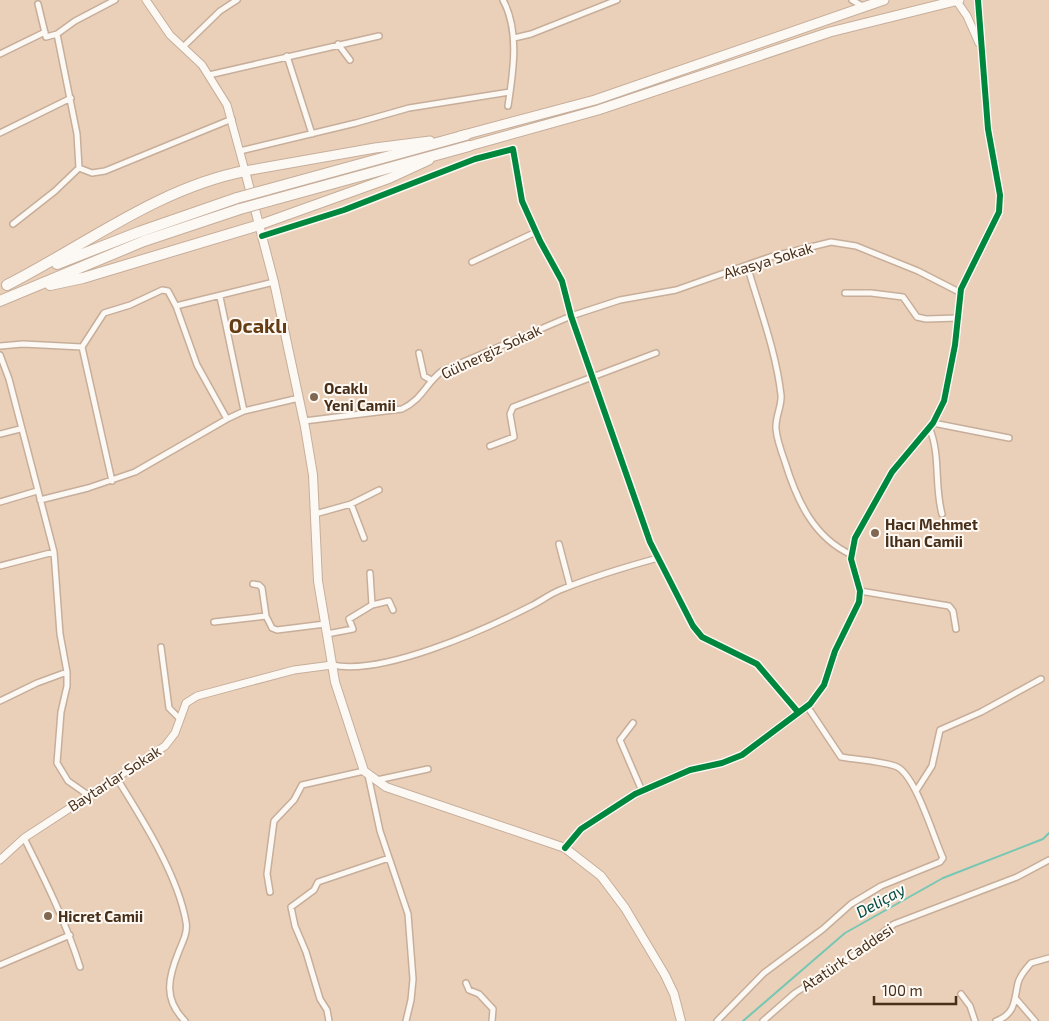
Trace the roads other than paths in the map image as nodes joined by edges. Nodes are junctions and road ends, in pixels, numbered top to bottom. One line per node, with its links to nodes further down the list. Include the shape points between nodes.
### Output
1 (115, 0): 13 (street)
2 (146, 0): 17 (street, via 170,35)
3 (237, 0): 17 (street, via 220,11)
4 (503, 0): 15 (street)
5 (617, 0): 15 (street)
6 (852, 0): 11 (street)
7 (884, 0): 11 (highway)
8 (957, 0): 18 (street); 29 (highway, via 830,32 598,110)
9 (978, 0): 18 (street)
10 (38, 4): 12 (street)
11 (865, 7): 29 (highway)
12 (45, 32): 13 (street, via 46,37); 19 (street)
13 (57, 34): 24 (street)
14 (380, 36): 16 (street)
15 (514, 38): 23 (street)
16 (338, 44): 20 (street); 21 (street)
17 (183, 47): 22 (street)
18 (981, 48): 42 (street, via 988,129 1000,195 999,212)
19 (0, 54)
20 (286, 56): 22 (street); 28 (street)
21 (350, 60)
22 (209, 75): 26 (street)
23 (510, 92): 25 (street); 28 (street, via 409,108)
24 (71, 98): 27 (street); 31 (street)
25 (508, 106)
26 (232, 119): 30 (street); 31 (street, via 105,171 92,173)
27 (0, 133)
28 (312, 134): 30 (street)
29 (468, 140): 32 (highway, via 375,148); 34 (highway, via 390,178); 40 (highway, bridge, via 237,198 138,232); 43 (highway, bridge, via 144,241)
30 (240, 151): 32 (street)
31 (79, 168): 33 (street, via 56,191)
32 (245, 172): 34 (main road); 40 (highway, via 187,188)
33 (13, 224)
34 (259, 224): 36 (main road); 43 (highway, via 83,278)
35 (536, 232): 36 (street, via 522,201 513,149 475,159 344,210); 37 (street); 47 (street, via 562,281)
36 (262, 236): 39 (main road)
37 (472, 262)
38 (747, 265): 42 (street, Akasya Sokak, via 831,242 856,246 918,271); 47 (street, Akasya Sokak, via 676,290 620,300); 76 (street, via 782,397 776,427 798,501 821,534 838,549)
39 (274, 282): 44 (street); 56 (main road)
40 (3, 286)
41 (845, 293): 48 (street, via 903,297 917,317)
42 (960, 293): 48 (street)
43 (13, 295): 45 (highway)
44 (220, 297): 46 (street); 57 (street)
45 (0, 301)
46 (176, 306): 50 (street, via 168,291 162,290 104,313); 58 (street, via 197,365)
47 (571, 316): 54 (street); 55 (street, Gülnergiz Sokak, via 468,359)
48 (958, 318): 60 (street, via 944,401)
49 (0, 346): 50 (street)
50 (82, 347): 65 (street)
51 (656, 352): 54 (street)
52 (419, 353): 55 (street, via 424,376)
53 (0, 355): 61 (street)
54 (593, 376): 64 (street, via 513,408 510,414 514,437); 77 (street)
55 (431, 380): 59 (street, Gülnergiz Sokak, via 415,403 402,409)
56 (299, 398): 57 (street); 59 (main road)
57 (244, 411): 58 (street)
58 (227, 418): 65 (street, via 135,472)
59 (304, 421): 71 (main road, via 313,475)
60 (931, 425): 63 (street); 72 (street, via 936,444 935,468); 76 (street, via 892,472 855,538)
61 (20, 428): 62 (street); 67 (street)
62 (0, 434)
63 (1009, 438)
64 (490, 446)
65 (112, 481): 68 (street)
66 (379, 490): 70 (street)
67 (37, 491): 68 (street); 69 (street)
68 (40, 500): 75 (street)
69 (0, 502)
70 (351, 504): 71 (street); 73 (street)
71 (315, 514): 87 (main road, via 318,580)
72 (942, 514)
73 (364, 538)
74 (559, 544): 81 (street)
75 (54, 552): 78 (street); 92 (street, via 60,634)
76 (852, 555): 82 (street)
77 (658, 558): 81 (street); 96 (street, via 693,626 702,637 757,664)
78 (0, 566)
79 (370, 573): 83 (street)
80 (253, 584): 85 (street, via 262,588)
81 (570, 586): 91 (street, via 461,638 386,662)
82 (860, 591): 88 (street, via 949,606); 95 (street, via 859,602 835,650 824,685)
83 (372, 605): 84 (street, via 389,601); 89 (street, via 349,619 353,629)
84 (393, 610)
85 (266, 616): 86 (street); 87 (street, via 272,628 277,630)
86 (214, 622)
87 (325, 624): 89 (main road)
88 (956, 629)
89 (327, 634): 91 (main road)
90 (161, 647): 97 (street, via 169,708)
91 (332, 665): 97 (street, Baytarlar Sokak, via 294,670 197,696 186,703); 100 (main road)
92 (67, 672): 94 (street); 105 (street, via 58,763 68,781)
93 (1041, 679): 104 (street, via 940,730 932,766)
94 (0, 701)
95 (807, 706): 96 (street); 104 (street, via 841,757 897,767)
96 (798, 712): 103 (street, via 742,755 690,770)
97 (180, 718): 101 (street, Baytarlar Sokak, via 175,733 165,746)
98 (633, 723): 103 (street, via 620,740)
99 (428, 769): 102 (street)
100 (366, 773): 102 (main road); 108 (street); 113 (street, via 302,785 294,800 274,821 267,874)
101 (116, 777): 105 (street, Baytarlar Sokak); 121 (street, via 166,867 184,915 186,934 177,955 169,997 173,1008)
102 (374, 780): 107 (main road, via 402,793)
103 (642, 791): 107 (street, via 581,829)
104 (916, 791): 126 (street, via 943,858 940,862 880,886 851,904 764,973)
105 (88, 795): 106 (street, Baytarlar Sokak)
106 (24, 838): 109 (street, Baytarlar Sokak); 114 (street)
107 (565, 848): 125 (main road, via 601,876 625,908 662,968 674,994)
108 (389, 858): 122 (street, via 318,882 314,890 291,908); 123 (street, via 408,914 411,941 413,979)
109 (0, 860)
110 (1049, 860): 111 (street, Atatürk Caddesi)
111 (1042, 863): 112 (street); 127 (street, Atatürk Caddesi, via 1017,877 894,924 854,956 795,993)
112 (1049, 868)
113 (270, 892)
114 (70, 935): 116 (street); 117 (street)
115 (1049, 958): 120 (street, via 1031,963 1018,982)
116 (0, 965)
117 (80, 967)
118 (466, 984): 124 (street, via 493,1008)
119 (961, 994): 128 (street)
120 (1016, 999): 129 (street, via 1012,1009); 130 (street)
121 (185, 1021)
122 (329, 1021)
123 (406, 1021)
124 (492, 1021)
125 (681, 1021)
126 (717, 1021)
127 (763, 1021)
128 (975, 1021)
129 (996, 1021)
130 (1035, 1021)

